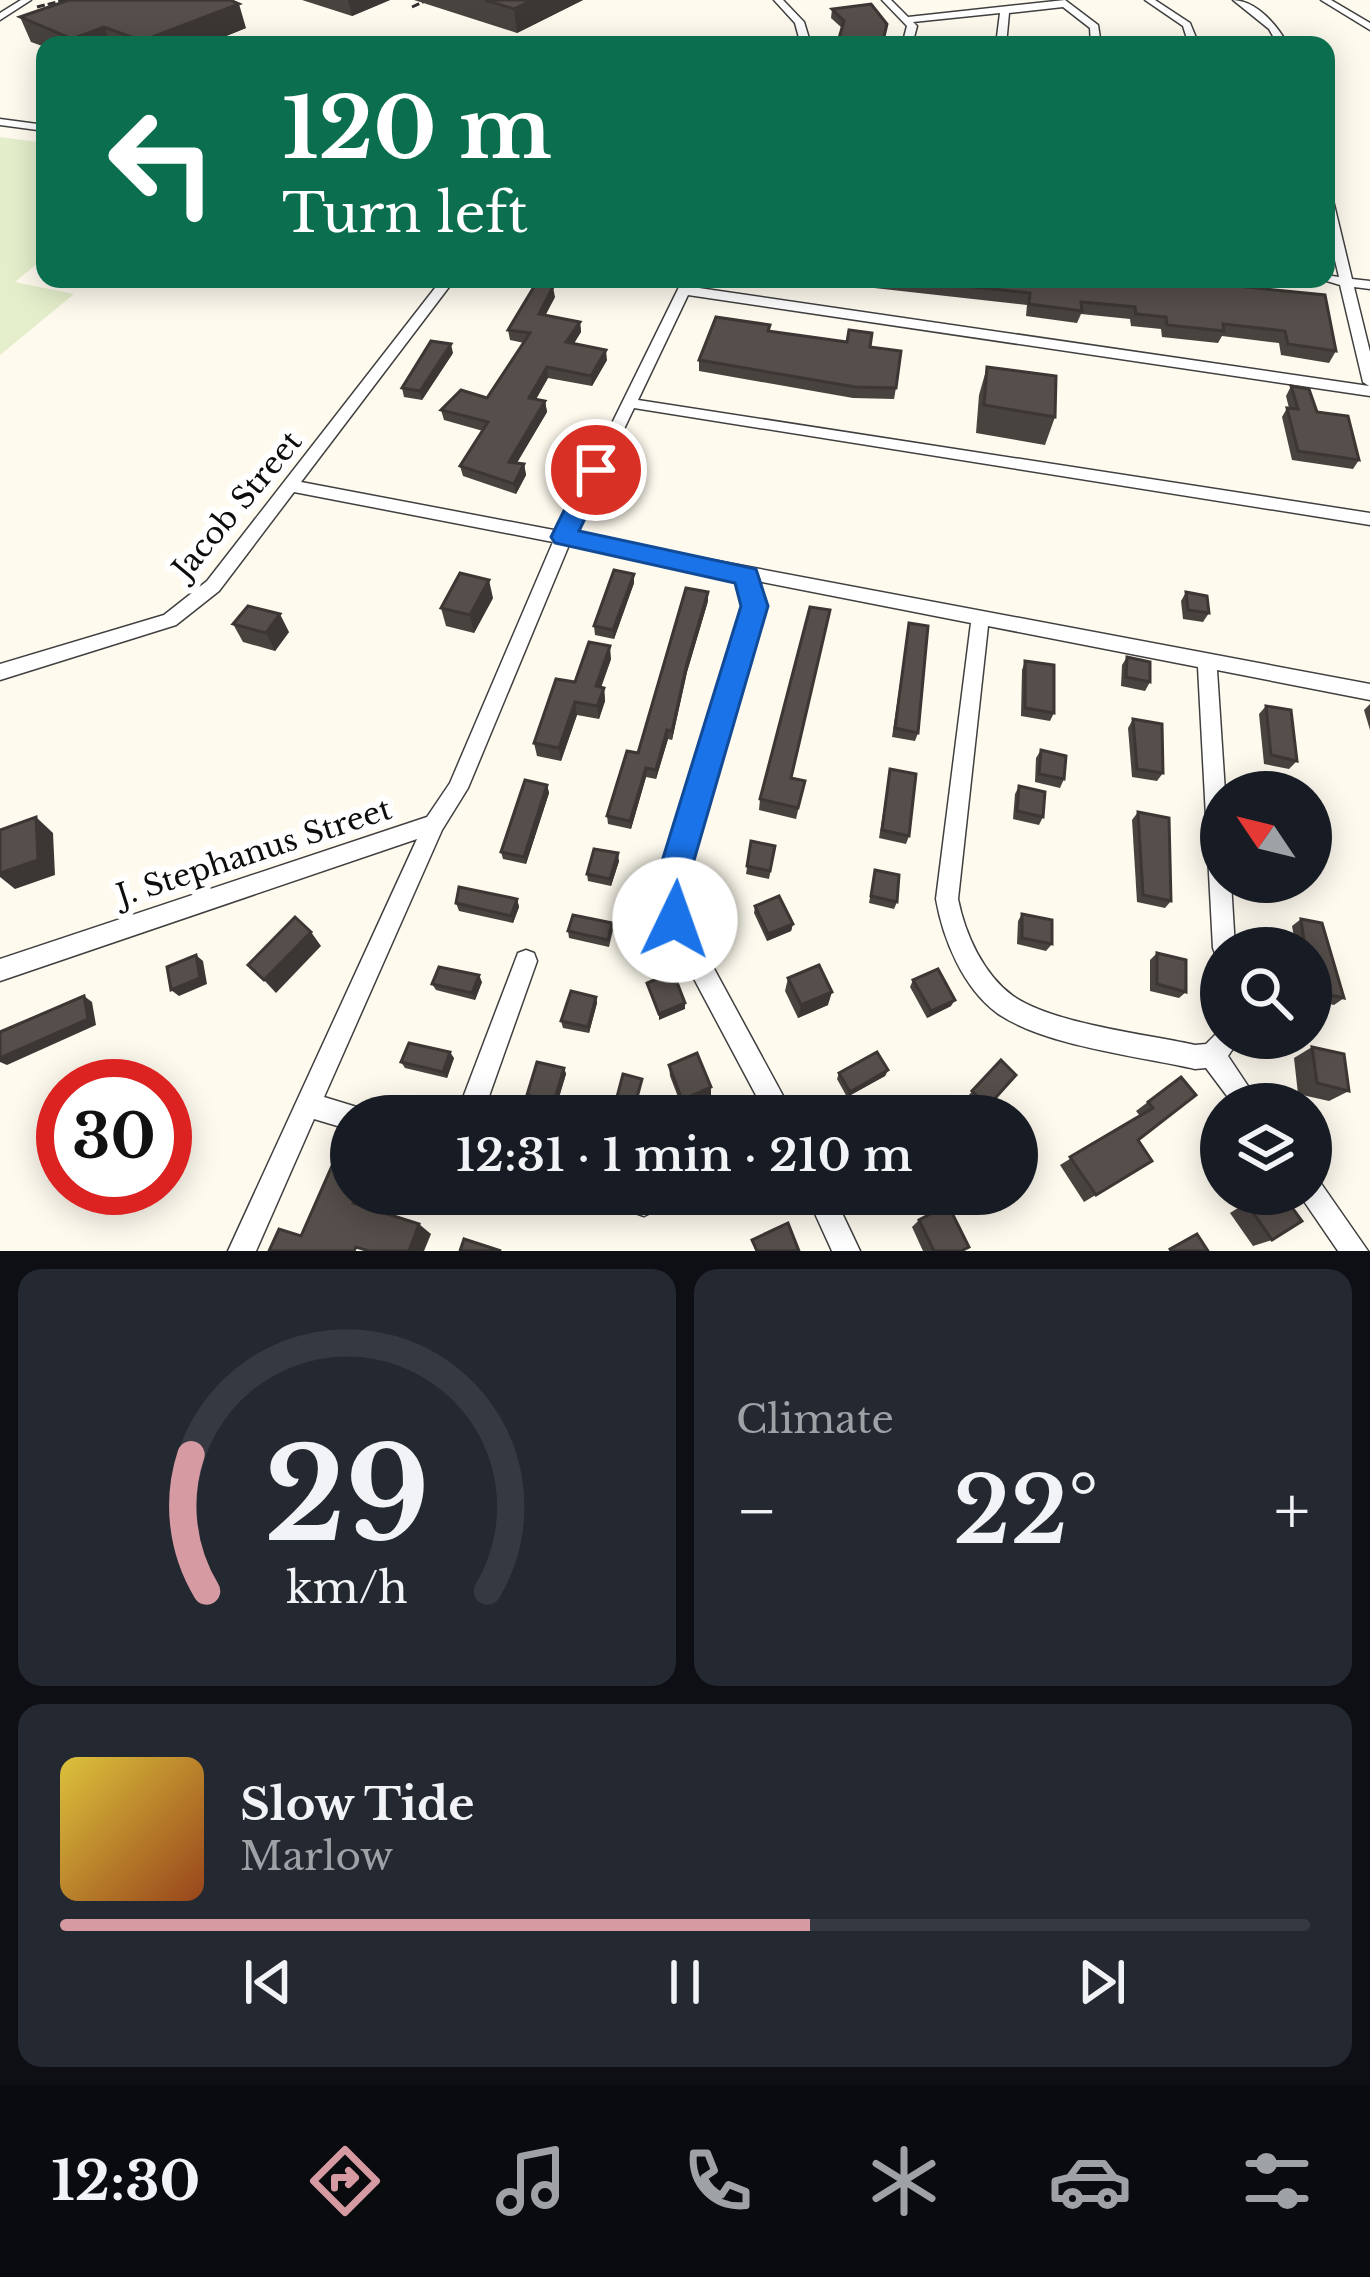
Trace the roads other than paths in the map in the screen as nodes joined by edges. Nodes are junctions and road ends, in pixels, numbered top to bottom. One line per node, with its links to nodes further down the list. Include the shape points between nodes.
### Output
1 (778, 0): 14 (street)
2 (886, 0): 12 (street)
3 (973, 0): 10 (street)
4 (1149, 0): 18 (street, via 1187,25)
5 (1237, 0): 19 (street)
6 (1325, 0): 13 (street)
7 (1064, 2): 9 (street); 17 (street)
8 (24, 3): 11 (street)
9 (1005, 10): 10 (street); 16 (street)
10 (987, 11): 12 (street)
11 (0, 17)
12 (908, 20): 15 (street)
13 (1370, 27)
14 (803, 36)
15 (909, 36)
16 (1002, 36)
17 (1096, 36)
18 (1190, 36)
19 (1278, 36)
20 (0, 122): 21 (street)
21 (36, 127)
22 (1335, 231): 24 (street)
23 (1335, 280): 24 (street)
24 (1348, 282): 25 (street); 29 (street)
25 (1370, 285)
26 (442, 288): 31 (street, Jacob Street)
27 (685, 288): 30 (street, J. Stephanus Street)
28 (706, 288): 29 (street)
29 (1370, 387)
30 (628, 403): 32 (street); 33 (street, J. Stephanus Street)
31 (291, 486): 33 (street); 37 (street, Jacob Street, via 213,586 170,620)
32 (1370, 519)
33 (564, 537): 34 (street); 39 (street, J. Stephanus Street, via 458,788)
34 (747, 576): 35 (street); 45 (street, via 754,606 670,896 675,920)
35 (980, 621): 36 (street); 43 (street, via 946,899 958,936 989,987 1024,1015)
36 (1207, 663): 38 (street); 40 (street)
37 (0, 672)
38 (1370, 692)
39 (434, 824): 42 (street, J. Stephanus Street); 46 (street)
40 (1222, 927)
41 (526, 961): 44 (street)
42 (0, 970)
43 (1200, 1055)
44 (477, 1095)
45 (771, 1095)
46 (308, 1105): 47 (street); 50 (street)
47 (330, 1111)
48 (829, 1215): 51 (street)
49 (1328, 1215): 52 (street)
50 (242, 1251)
51 (846, 1251)
52 (1354, 1251)

